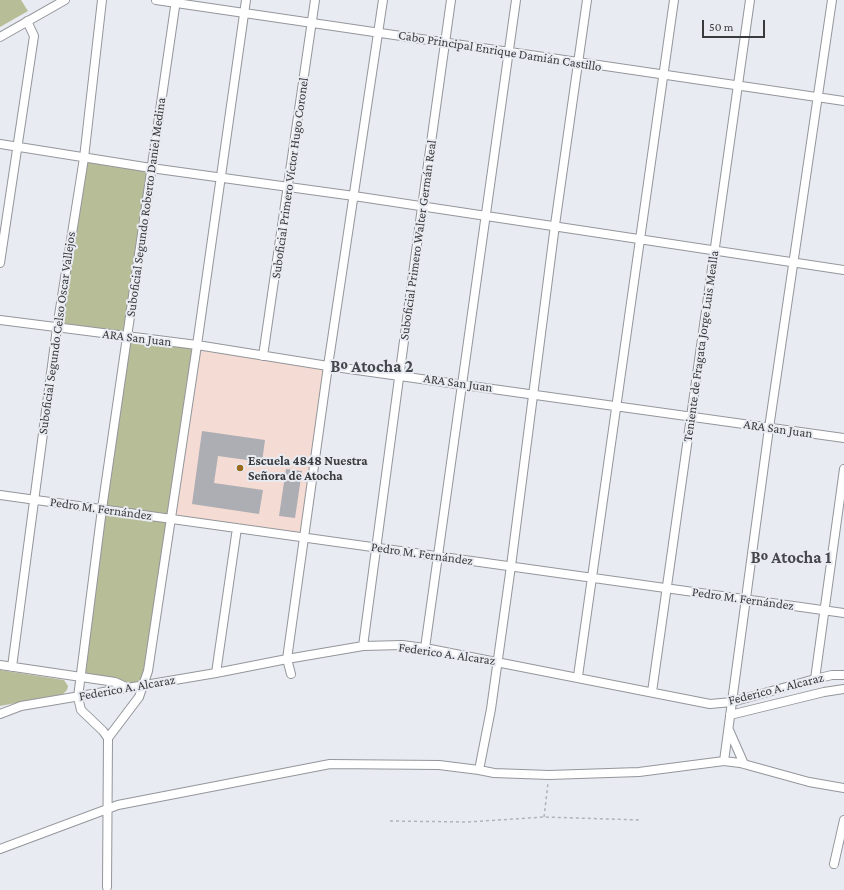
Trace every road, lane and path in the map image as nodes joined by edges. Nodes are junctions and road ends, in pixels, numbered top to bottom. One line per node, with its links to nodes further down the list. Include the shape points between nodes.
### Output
1 (65, 0): 15 (street)
2 (102, 0): 28 (street, Suboficial Segundo Celso Oscar Vallejos)
3 (156, 0): 13 (street, Cabo Principal Enrique Damián Castillo)
4 (246, 0): 14 (street)
5 (315, 0): 16 (street, Suboficial Primero Víctor Hugo Coronel)
6 (383, 0): 17 (street)
7 (451, 0): 19 (street, Suboficial Primero Walter Germán Real)
8 (516, 0): 20 (street)
9 (587, 0): 21 (street)
10 (674, 0): 22 (street)
11 (750, 0): 23 (street, Teniente de Fragata Jorge Luis Mealla)
12 (832, 0): 24 (street)
13 (176, 1): 14 (street, Cabo Principal Enrique Damián Castillo); 29 (street, Suboficial Segundo Roberto Daniel Medina)
14 (244, 12): 16 (street, Cabo Principal Enrique Damián Castillo); 30 (street)
15 (27, 21): 18 (street); 27 (street, via 34,36)
16 (312, 22): 17 (street, Cabo Principal Enrique Damián Castillo); 31 (street, Suboficial Primero Víctor Hugo Coronel)
17 (378, 32): 19 (street, Cabo Principal Enrique Damián Castillo); 32 (street)
18 (0, 37)
19 (445, 43): 20 (street, Cabo Principal Enrique Damián Castillo); 33 (street, Suboficial Primero Walter Germán Real)
20 (509, 53): 21 (street, Cabo Principal Enrique Damián Castillo); 34 (street)
21 (578, 63): 22 (street, Cabo Principal Enrique Damián Castillo); 35 (street)
22 (664, 76): 23 (street, Cabo Principal Enrique Damián Castillo); 36 (street)
23 (738, 86): 24 (street, Cabo Principal Enrique Damián Castillo); 37 (street, Teniente de Fragata Jorge Luis Mealla)
24 (818, 98): 25 (street, Cabo Principal Enrique Damián Castillo); 38 (street)
25 (844, 101)
26 (0, 144): 27 (street)
27 (16, 146): 28 (street); 39 (street)
28 (84, 158): 29 (street); 42 (street, Suboficial Segundo Celso Oscar Vallejos)
29 (151, 168): 30 (street); 43 (street, Suboficial Segundo Roberto Daniel Medina)
30 (221, 177): 31 (street); 44 (street)
31 (289, 187): 32 (street); 45 (street, Suboficial Primero Víctor Hugo Coronel)
32 (354, 196): 33 (street); 46 (street)
33 (422, 207): 34 (street); 47 (street, Suboficial Primero Walter Germán Real)
34 (487, 216): 35 (street); 48 (street)
35 (555, 226): 36 (street); 49 (street)
36 (640, 238): 37 (street); 50 (street)
37 (714, 250): 38 (street); 51 (street, Teniente de Fragata Jorge Luis Mealla)
38 (793, 262): 40 (street); 52 (street)
39 (0, 264)
40 (844, 270)
41 (0, 320): 42 (street, ARA San Juan)
42 (57, 328): 43 (street, ARA San Juan); 56 (street, Suboficial Segundo Celso Oscar Vallejos)
43 (128, 336): 44 (street, ARA San Juan); 57 (street, Suboficial Segundo Roberto Daniel Medina)
44 (197, 345): 45 (street, ARA San Juan); 58 (street)
45 (263, 356): 46 (street, ARA San Juan)
46 (328, 366): 47 (street, ARA San Juan); 60 (street)
47 (399, 376): 48 (street, ARA San Juan); 61 (street, Suboficial Primero Walter Germán Real)
48 (462, 384): 49 (street, ARA San Juan); 62 (street)
49 (534, 394): 50 (street, ARA San Juan); 63 (street)
50 (616, 406): 51 (street, ARA San Juan); 64 (street)
51 (691, 416): 52 (street, ARA San Juan); 65 (street, Teniente de Fragata Jorge Luis Mealla)
52 (769, 428): 53 (street, ARA San Juan); 66 (street)
53 (844, 438)
54 (844, 470): 67 (street)
55 (0, 495): 56 (street, Pedro M. Fernández)
56 (34, 499): 57 (street, Pedro M. Fernández); 74 (street, Suboficial Segundo Celso Oscar Vallejos)
57 (102, 509): 58 (street, Pedro M. Fernández); 78 (street, Suboficial Segundo Roberto Daniel Medina)
58 (170, 518): 59 (street, Pedro M. Fernández); 81 (street, via 148,671)
59 (237, 528): 60 (street, Pedro M. Fernández); 75 (street)
60 (305, 538): 61 (street, Pedro M. Fernández); 71 (street)
61 (376, 547): 62 (street, Pedro M. Fernández); 69 (street, Suboficial Primero Walter Germán Real)
62 (439, 556): 63 (street, Pedro M. Fernández); 70 (street)
63 (511, 566): 64 (street, Pedro M. Fernández); 72 (street)
64 (592, 578): 65 (street, Pedro M. Fernández); 79 (street)
65 (667, 588): 66 (street, Pedro M. Fernández); 84 (street, Teniente de Fragata Jorge Luis Mealla)
66 (746, 599): 67 (street, Pedro M. Fernández); 86 (street)
67 (825, 610): 68 (street, Pedro M. Fernández); 80 (street)
68 (844, 613)
69 (363, 646): 70 (street, Federico A. Alcaraz, via 402,645); 71 (street, Federico A. Alcaraz)
70 (425, 648): 72 (street, Federico A. Alcaraz)
71 (287, 659): 75 (street, Federico A. Alcaraz); 76 (street)
72 (496, 661): 79 (street, Federico A. Alcaraz); 93 (street, via 491,709)
73 (0, 665): 74 (street)
74 (12, 667): 78 (street)
75 (216, 673): 81 (street, Federico A. Alcaraz)
76 (291, 674)
77 (844, 675): 80 (street, Federico A. Alcaraz)
78 (81, 676): 82 (street, via 115,682); 85 (street, Suboficial Segundo Roberto Daniel Medina)
79 (578, 676): 84 (street, Federico A. Alcaraz)
80 (815, 679): 86 (street, Federico A. Alcaraz)
81 (143, 686): 82 (street, Federico A. Alcaraz); 90 (street, via 140,697)
82 (128, 688): 85 (street, Federico A. Alcaraz)
83 (844, 689): 88 (street)
84 (652, 692): 86 (street, Federico A. Alcaraz, via 710,704)
85 (78, 697): 87 (street, Federico A. Alcaraz, via 21,706); 90 (street, via 81,710)
86 (732, 702): 88 (street)
87 (0, 714)
88 (730, 715): 89 (street)
89 (728, 729): 91 (street); 92 (street)
90 (108, 738): 96 (street)
91 (724, 761): 92 (street); 94 (street, via 639,772)
92 (744, 764): 95 (street, via 809,782)
93 (479, 770): 94 (street, via 510,775); 96 (street, via 433,765 330,764)
94 (549, 775): 97 (path)
95 (844, 788)
96 (107, 808): 102 (street); 104 (street)
97 (544, 817): 98 (path); 100 (path, via 468,822)
98 (641, 820)
99 (844, 820): 101 (street)
100 (390, 821)
101 (841, 846): 103 (street)
102 (0, 849)
103 (834, 864)
104 (106, 887)

